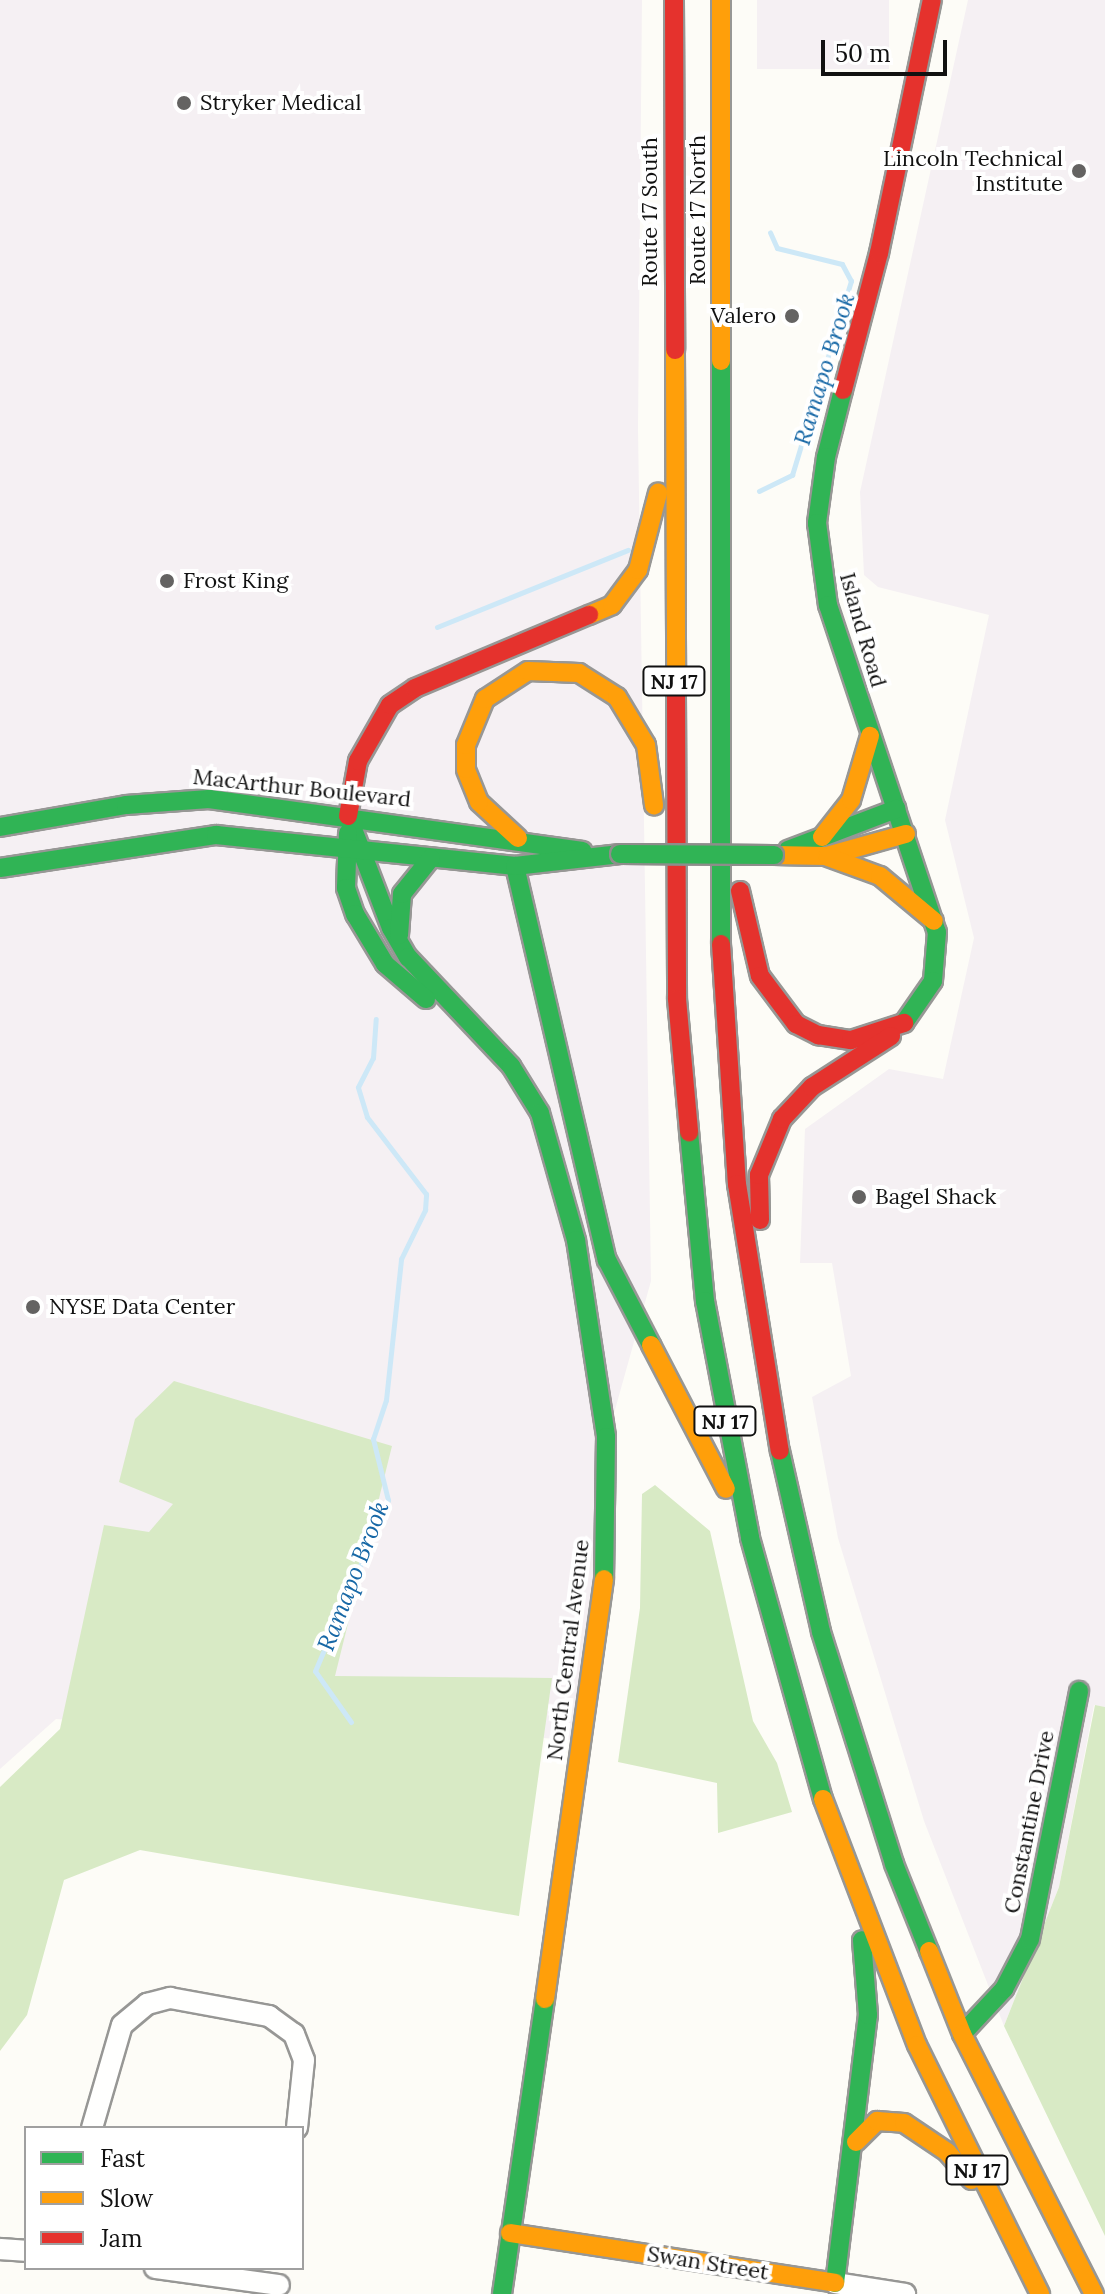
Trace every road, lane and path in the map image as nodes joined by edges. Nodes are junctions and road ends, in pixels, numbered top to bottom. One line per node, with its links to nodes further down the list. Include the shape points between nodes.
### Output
1 (674, 0): 4 (main road, Route 17 South / NJ 17)
2 (721, 0): 5 (main road, Route 17 North / NJ 17)
3 (932, 0): 6 (main road, Island Road, via 879,253 819,500 823,587)
4 (672, 425): 8 (main road, North Central Avenue, via 643,558 619,599 593,616 398,699 363,749 348,794); 21 (main road, NJ 17)
5 (720, 670): 23 (main road, via 739,815 743,919 768,993 796,1024 829,1038 862,1038); 25 (main road, NJ 17, via 726,1049)
6 (870, 735): 7 (main road, Island Road); 12 (main road, via 851,800)
7 (896, 809): 10 (main road, Island Road); 12 (main road, MacArthur Boulevard)
8 (348, 816): 9 (main road, MacArthur Boulevard, via 183,799); 11 (main road, MacArthur Boulevard); 13 (main road, North Central Avenue)
9 (0, 827)
10 (906, 834): 16 (main road, MacArthur Boulevard); 20 (main road, Island Road)
11 (518, 838): 14 (main road, MacArthur Boulevard); 21 (main road, via 487,812 469,781 466,745 472,720 494,690 528,671 564,669 592,678 626,707 646,745)
12 (821, 838): 15 (main road, MacArthur Boulevard)
13 (355, 851): 17 (main road, MacArthur Boulevard); 19 (main road, MacArthur Boulevard, via 216,835); 22 (main road, North Central Avenue); 24 (main road, North Central Avenue, via 346,888 376,952 410,987)
14 (599, 855): 15 (main road, MacArthur Boulevard, bridge); 18 (main road, MacArthur Boulevard)
15 (774, 855): 16 (main road, MacArthur Boulevard)
16 (827, 856): 20 (main road, via 880,876)
17 (431, 858): 18 (main road, MacArthur Boulevard); 22 (main road, via 402,894)
18 (515, 866): 26 (main road, via 607,1260)
19 (0, 868)
20 (935, 923): 23 (main road, Island Road, via 939,954 933,981)
21 (675, 937): 26 (main road, NJ 17, via 697,1240)
22 (399, 944): 24 (main road, North Central Avenue)
23 (904, 1023): 25 (main road, Island Road, via 881,1047 812,1087 782,1119 759,1175 765,1262)
24 (480, 1035): 34 (main road, North Central Avenue, via 527,1089 556,1157 586,1291 608,1485 601,1611)
25 (748, 1277): 29 (main road, NJ 17, via 779,1454 825,1647 889,1850)
26 (750, 1538): 28 (main road, NJ 17, via 796,1717)
27 (1079, 1691): 29 (main road, Constantine Drive, via 1030,1939 1004,1989)
28 (855, 1891): 32 (main road, via 868,2015); 33 (main road, NJ 17, via 917,2045)
29 (962, 2034): 43 (main road, NJ 17)
30 (93, 2126): 31 (street, via 122,2025 147,2004 170,1998 269,2016 294,2034 304,2060)
31 (297, 2126)
32 (856, 2142): 33 (main road, via 877,2121 904,2123 947,2152); 39 (main road)
33 (996, 2209): 42 (main road, NJ 17)
34 (510, 2233): 39 (main road, Swan Street); 40 (main road, North Central Avenue)
35 (0, 2249): 36 (street)
36 (24, 2251)
37 (173, 2270): 38 (street)
38 (279, 2282)
39 (835, 2283): 41 (street, Swan Street)
40 (502, 2294)
41 (905, 2294)
42 (1040, 2294)
43 (1094, 2294)

